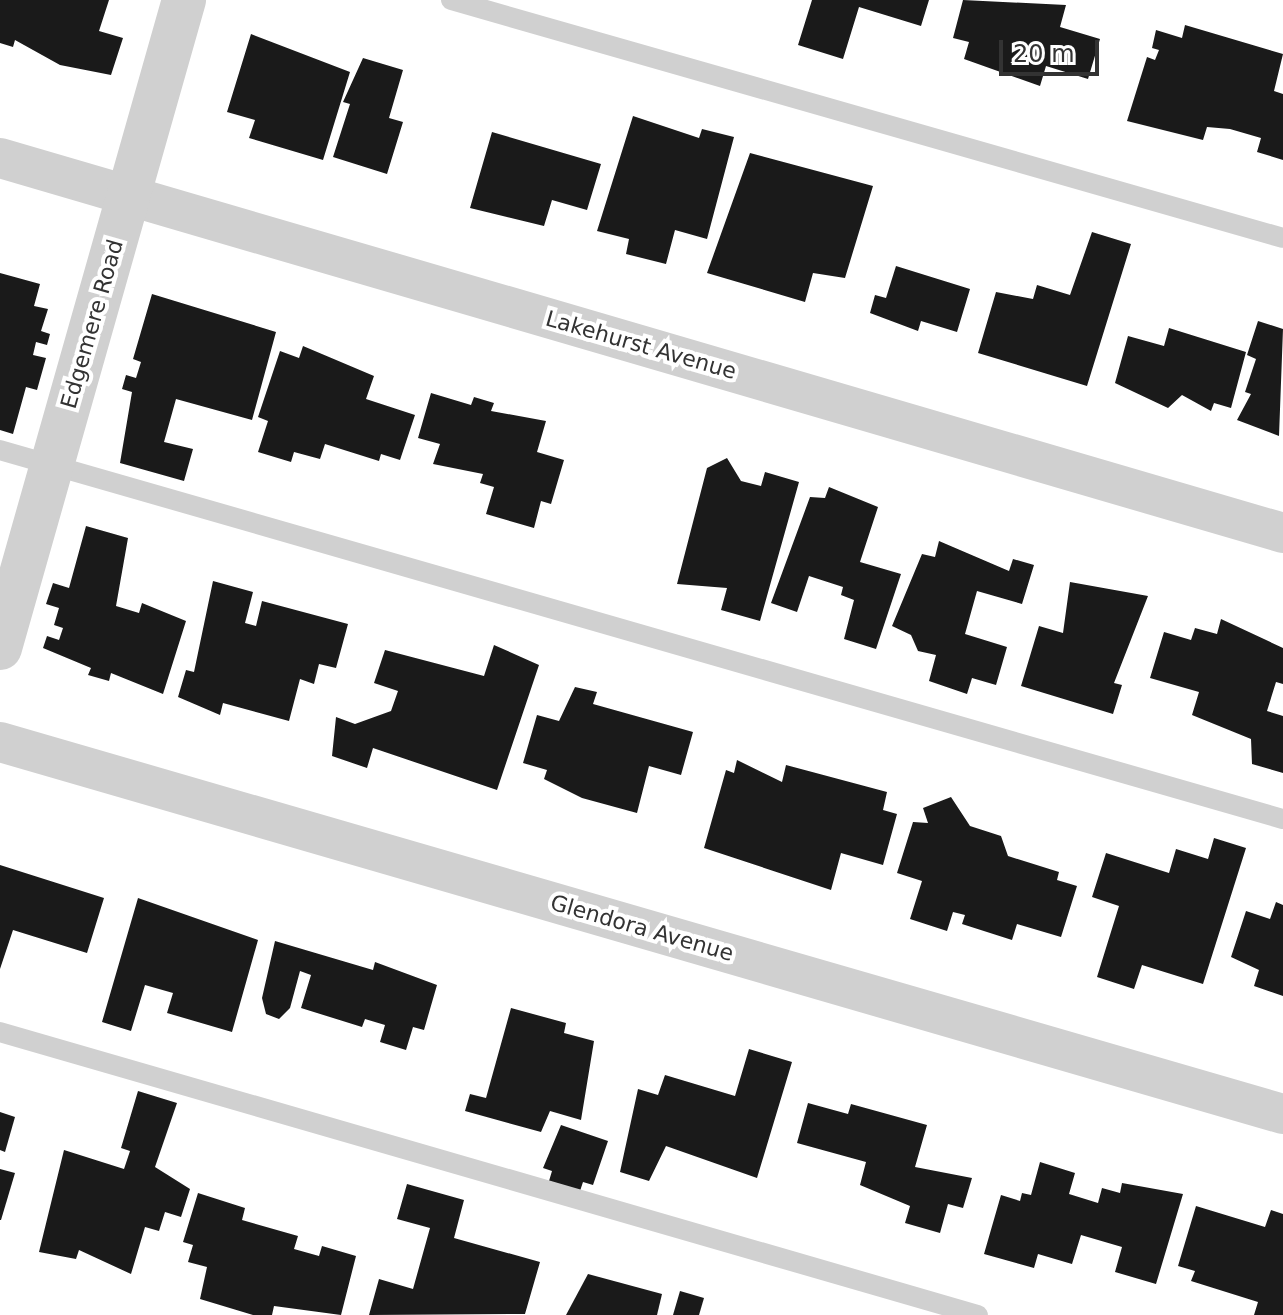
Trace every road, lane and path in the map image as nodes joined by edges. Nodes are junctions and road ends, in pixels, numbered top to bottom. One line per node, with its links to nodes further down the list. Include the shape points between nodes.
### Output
1 (184, 0): 4 (street, Edgemere Road)
2 (451, 0): 5 (lane)
3 (0, 158): 4 (street, Lakehurst Avenue)
4 (129, 196): 7 (street, Edgemere Road); 8 (street, Lakehurst Avenue)
5 (1283, 238)
6 (0, 450): 7 (lane)
7 (51, 465): 9 (street, Edgemere Road); 11 (lane)
8 (1283, 533)
9 (0, 648)
10 (0, 742): 13 (street, Glendora Avenue)
11 (1283, 819)
12 (0, 1032): 14 (lane)
13 (1283, 1114)
14 (978, 1315)

